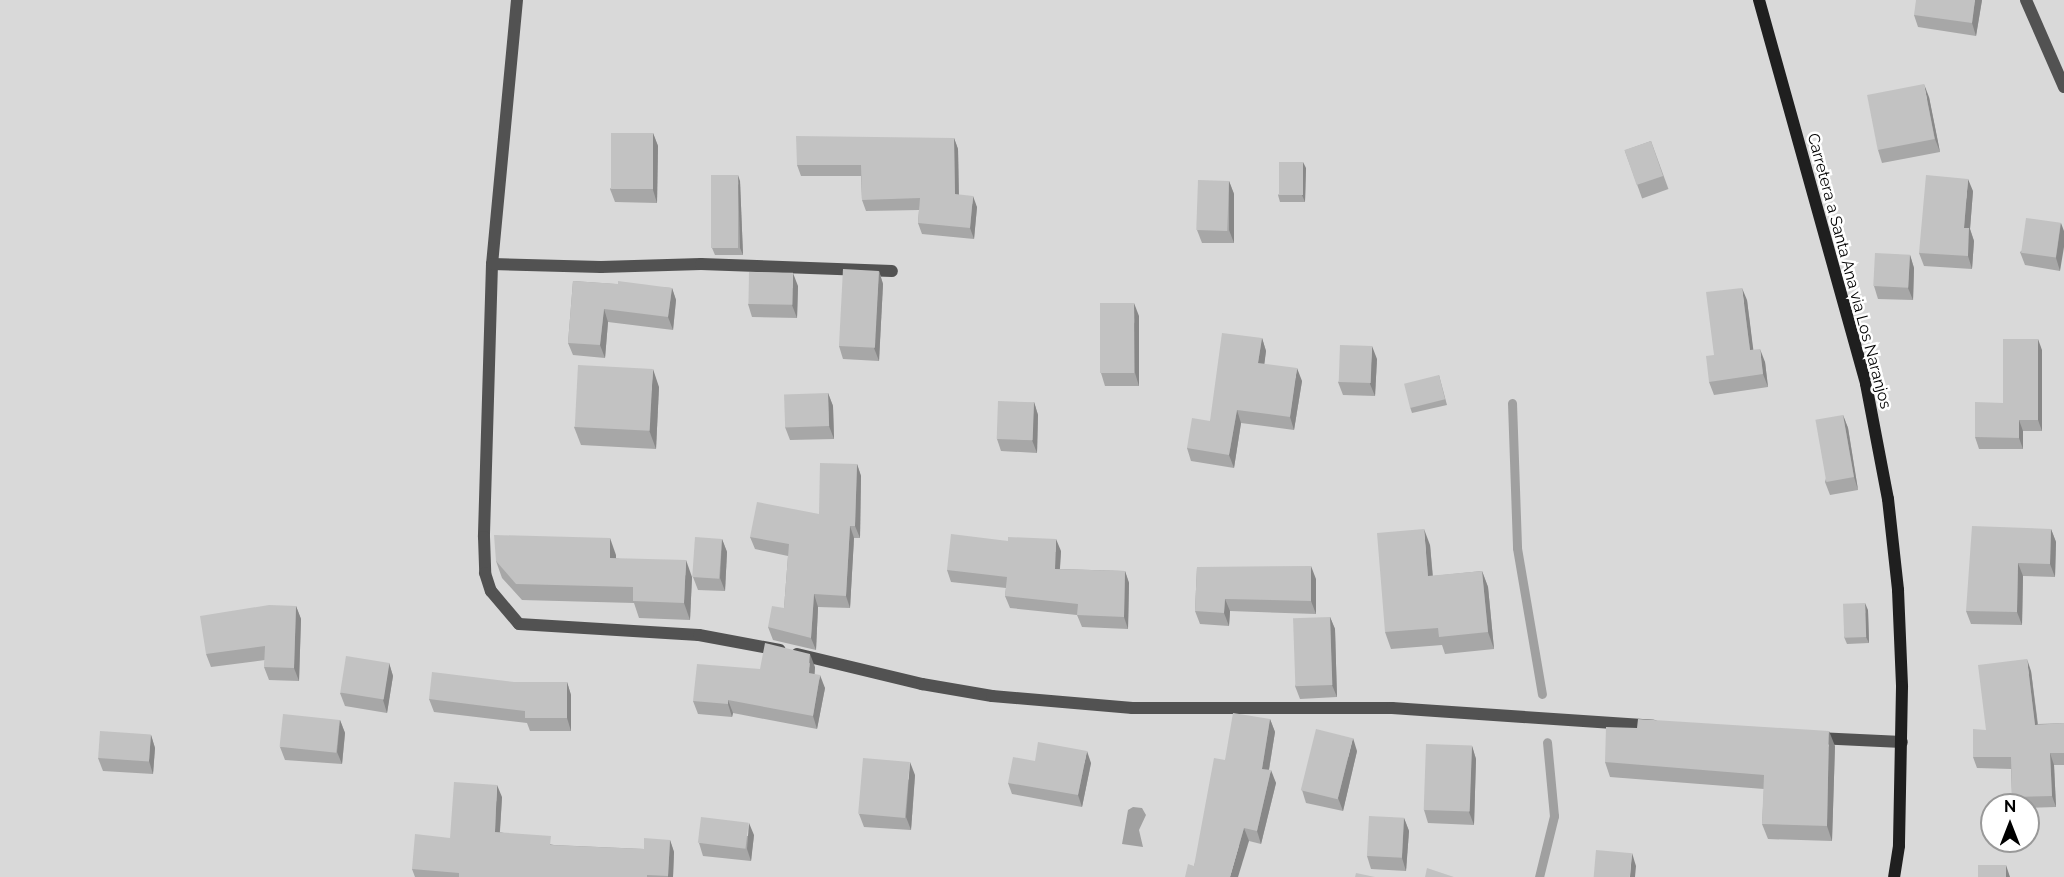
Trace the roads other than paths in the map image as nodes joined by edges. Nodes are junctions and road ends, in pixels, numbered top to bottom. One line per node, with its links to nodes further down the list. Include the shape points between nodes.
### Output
1 (517, 0): 5 (street)
2 (1759, 0): 9 (main road, Carretera a Santa Ana via Los Naranjos, via 1866,384 1888,499 1898,590)
3 (2026, 0): 4 (street)
4 (2064, 87)
5 (492, 264): 6 (street, via 701,264); 7 (street, via 485,573 499,603 519,624 733,640 992,696 1132,708 1392,708)
6 (892, 271)
7 (1672, 727)
8 (1798, 736): 9 (street)
9 (1902, 742): 10 (main road, Carretera a Santa Ana via Los Naranjos, via 1899,846)
10 (1894, 877)

